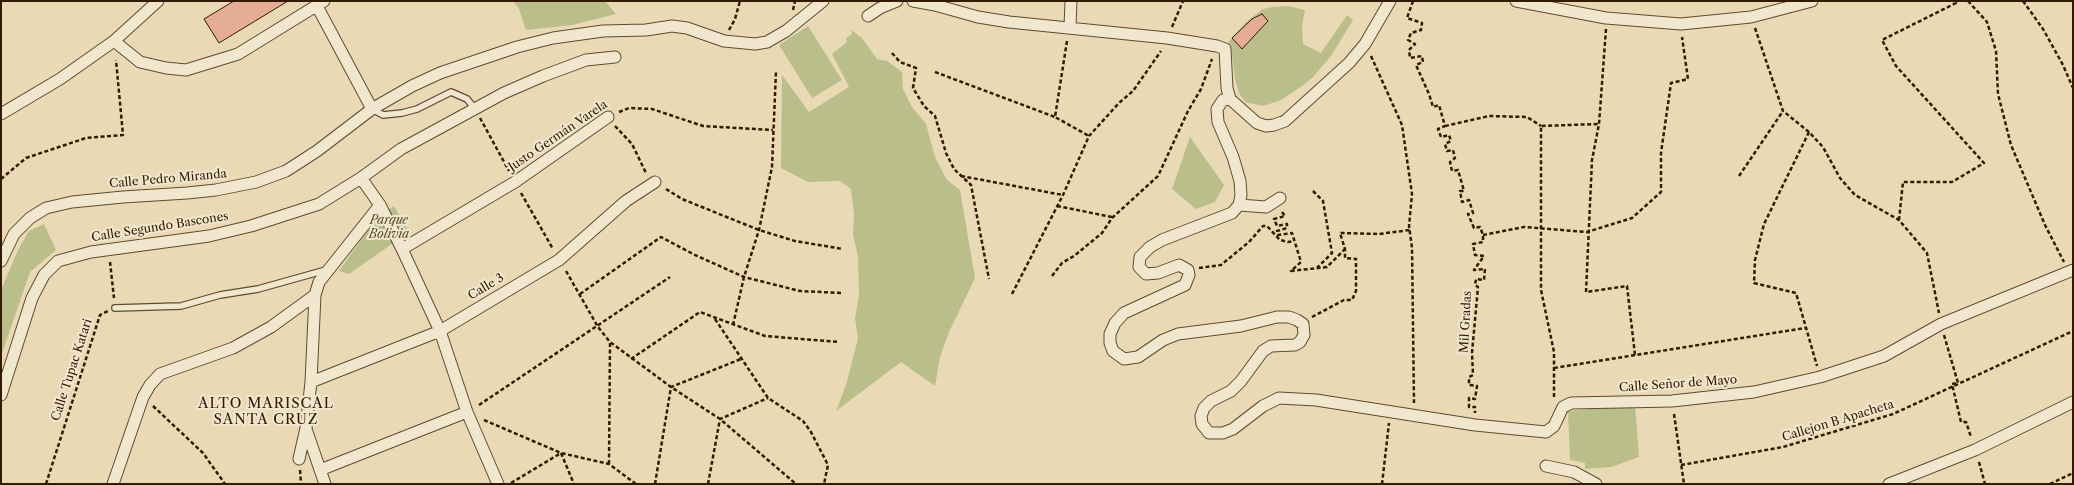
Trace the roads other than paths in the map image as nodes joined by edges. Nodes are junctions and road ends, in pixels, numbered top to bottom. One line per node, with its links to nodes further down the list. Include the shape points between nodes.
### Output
1 (158, 1): 12 (street)
2 (822, 1): 15 (street, Calle Pedro Miranda, via 793,26 767,42 724,41 672,26 553,38 440,73)
3 (897, 1): 10 (street)
4 (913, 1): 11 (street, via 978,17)
5 (1071, 1): 11 (street)
6 (1390, 1): 14 (street, via 1365,44 1330,82 1284,121 1266,126 1257,123)
7 (1516, 1): 8 (street, via 1606,18 1680,24 1751,17)
8 (1812, 1)
9 (321, 3): 12 (street, via 238,54 186,70 140,62); 15 (street)
10 (868, 16)
11 (1070, 27): 14 (street, via 1167,38 1225,49)
12 (114, 41): 17 (street, via 60,79)
13 (615, 57): 16 (street, Calle Segundo Bascones, via 586,60 543,76)
14 (1230, 99): 23 (street, via 1223,100 1217,114 1240,181)
15 (372, 109): 16 (lane, via 383,115 402,113 451,92 459,94); 25 (street, Calle Pedro Miranda, via 286,171 256,182 187,194 123,196 46,208 14,234)
16 (475, 109): 19 (street, Calle Segundo Bascones, via 400,149)
17 (1, 114)
18 (608, 117): 24 (street, Justo Germán Varela, via 515,182)
19 (361, 178): 22 (street); 32 (street, Calle Segundo Bascones, via 319,204 251,226 209,236 74,255 58,261 44,274 32,298)
20 (655, 182): 30 (street, Calle 3, via 626,201 559,260)
21 (1280, 198): 23 (street, via 1266,207)
22 (380, 205): 24 (street); 26 (street)
23 (1239, 205): 27 (street, Calle Señor de Mayo, via 1232,214 1150,247 1138,262 1143,272 1151,275 1179,265 1188,270 1185,285 1124,313 1110,334 1113,351 1124,359 1138,357 1178,334 1241,326 1276,317 1289,317 1303,324 1304,335 1300,342 1271,346 1263,351 1231,391 1204,408 1202,424 1209,433 1234,429 1279,398 1316,400 1475,425 1546,432 1554,426 1563,407 1571,403 1672,401 1754,392 1820,377 1884,356 1941,324)
24 (402, 248): 30 (street)
25 (2, 258)
26 (328, 270): 28 (street); 29 (lane, via 181,306)
27 (2071, 271)
28 (315, 295): 31 (street); 39 (street, via 271,327 233,348 160,374 143,397)
29 (115, 308)
30 (440, 331): 31 (street, Calle 3); 34 (street)
31 (311, 382): 35 (street)
32 (1, 396)
33 (2073, 402): 43 (street, via 1975,450)
34 (467, 412): 38 (street); 41 (street)
35 (306, 428): 36 (street); 38 (street)
36 (299, 459)
37 (1546, 466): 42 (street, via 1574,472)
38 (320, 470): 40 (street)
39 (113, 484)
40 (325, 484)
41 (498, 484)
42 (1596, 484)
43 (1890, 484)

